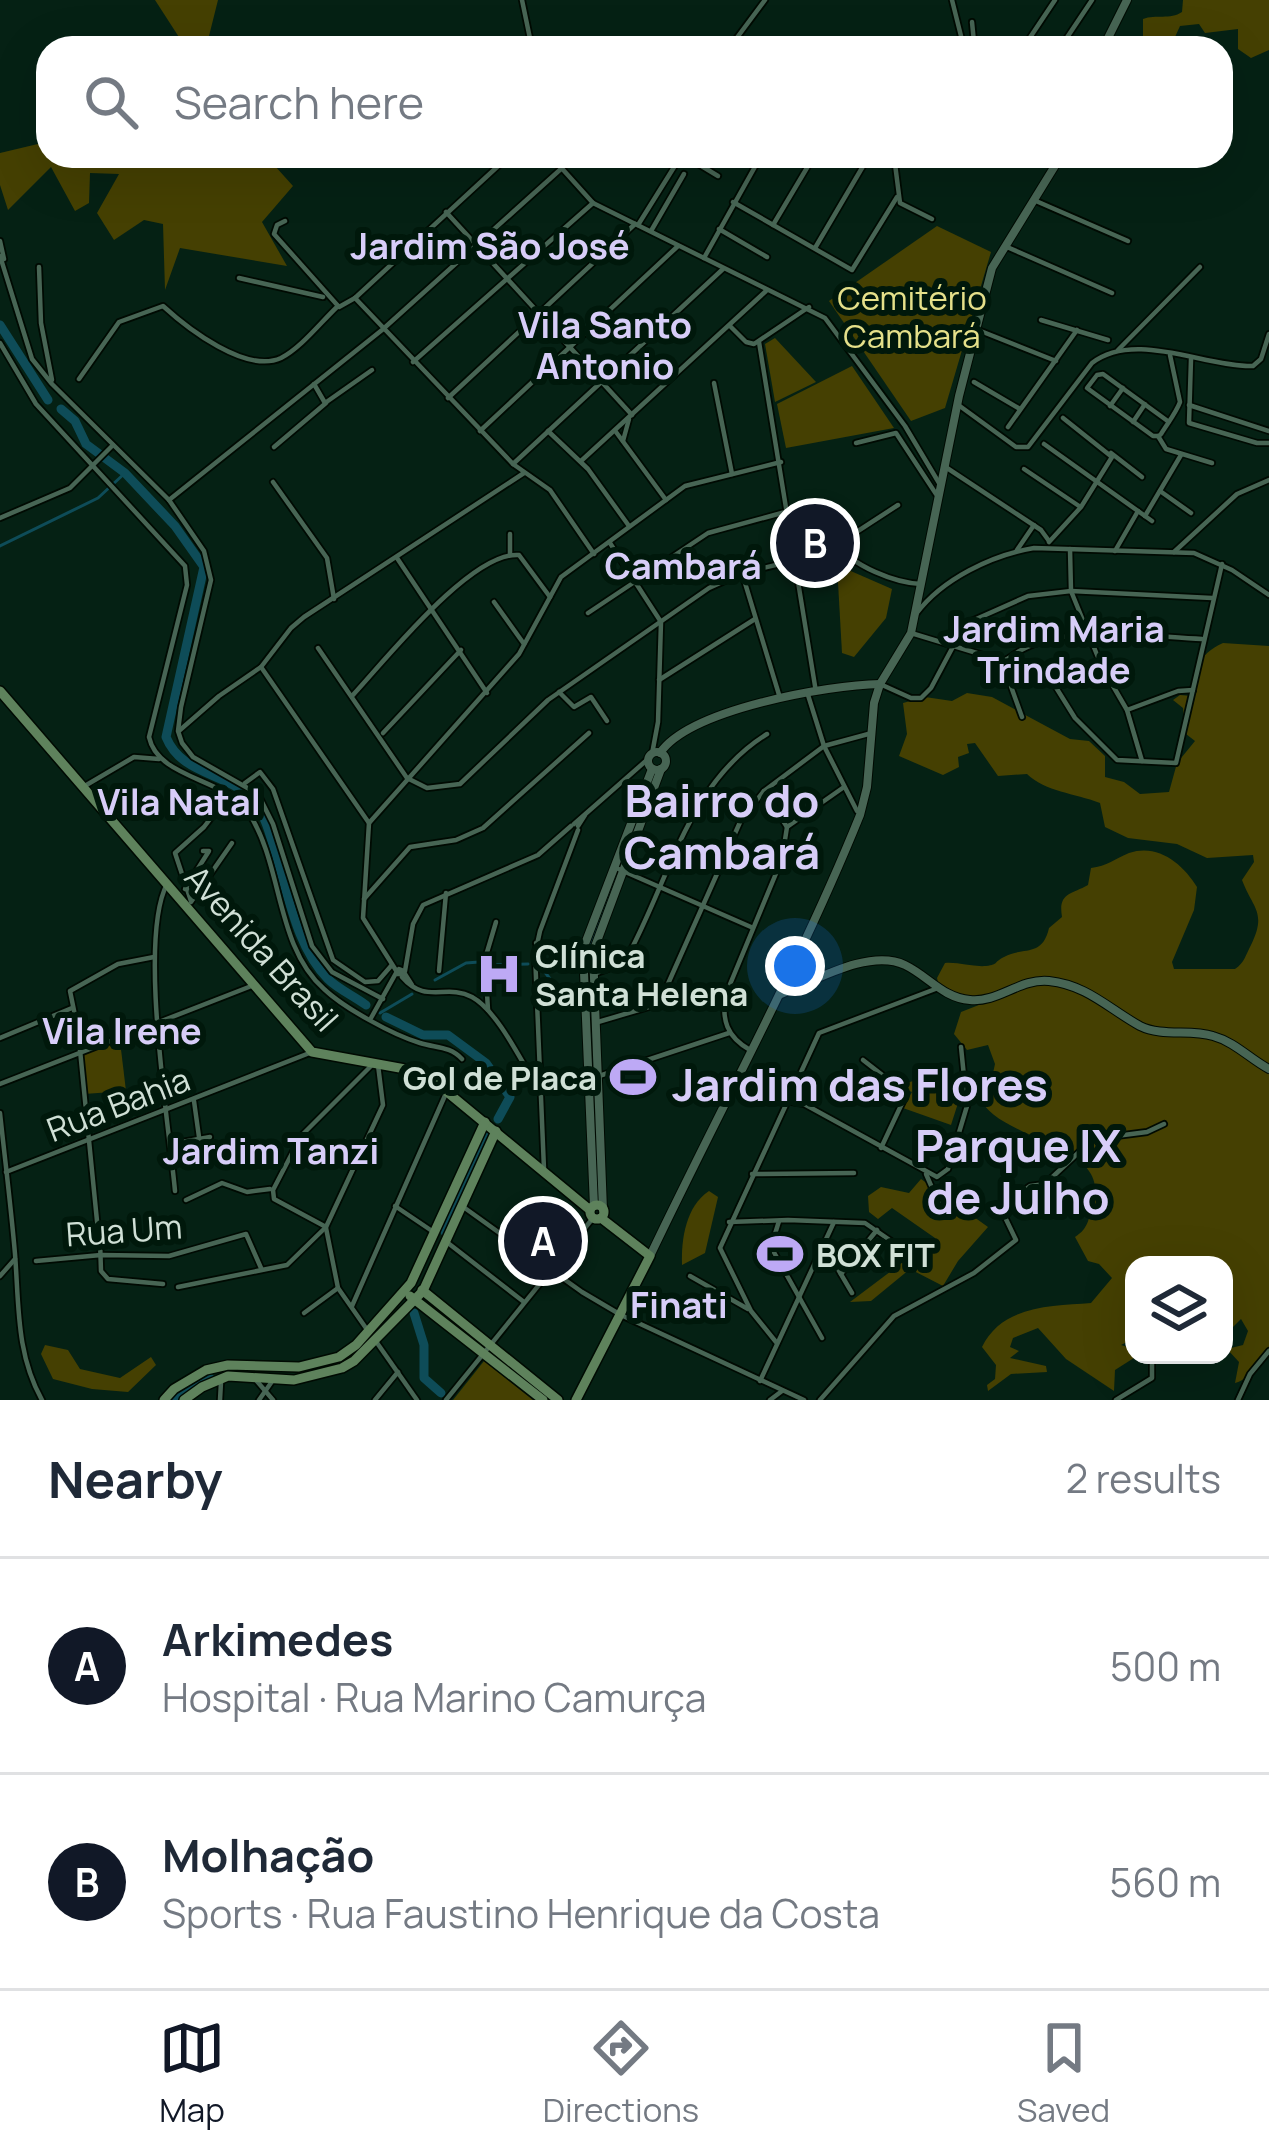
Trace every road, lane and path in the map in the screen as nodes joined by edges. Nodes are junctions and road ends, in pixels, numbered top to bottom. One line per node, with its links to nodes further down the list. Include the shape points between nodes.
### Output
1 (522, 0): 8 (street)
2 (765, 0): 9 (street)
3 (952, 0): 10 (street)
4 (1055, 0): 12 (street)
5 (1092, 0): 13 (street)
6 (1127, 0): 14 (street)
7 (972, 22): 11 (street)
8 (530, 36)
9 (738, 36)
10 (961, 36)
11 (973, 36)
12 (1031, 36)
13 (1068, 36)
14 (1108, 36)
15 (496, 168): 31 (street)
16 (552, 168): 41 (street)
17 (563, 168): 30 (street)
18 (675, 168): 34 (street)
19 (704, 168): 26 (street)
20 (754, 168): 29 (street)
21 (807, 168): 35 (street)
22 (861, 168): 43 (street)
23 (895, 168): 27 (street)
24 (1053, 168): 28 (street)
25 (684, 174): 37 (street)
26 (718, 176)
27 (896, 197): 32 (street); 43 (street, via 855,269)
28 (1031, 199): 39 (street); 42 (street)
29 (734, 202): 35 (street); 36 (street)
30 (592, 203): 34 (street); 51 (street)
31 (446, 212): 41 (street); 55 (street)
32 (932, 219)
33 (285, 221): 54 (street, via 274,234)
34 (636, 225): 37 (street); 58 (street)
35 (773, 225): 43 (street)
36 (719, 230): 44 (street); 46 (street)
37 (651, 232): 40 (street)
38 (0, 241): 45 (street)
39 (1128, 241)
40 (679, 245): 46 (street); 68 (street)
41 (476, 246): 51 (street); 62 (street)
42 (1004, 246): 53 (street); 61 (street)
43 (815, 248)
44 (766, 256)
45 (2, 257): 80 (street, via 32,358)
46 (704, 258): 49 (street)
47 (39, 266): 80 (street)
48 (1199, 267): 69 (street)
49 (723, 268): 52 (street); 76 (street)
50 (239, 278): 54 (street)
51 (507, 280): 58 (street); 73 (street)
52 (766, 290): 57 (street); 60 (street)
53 (1112, 292)
54 (329, 298): 56 (street)
55 (355, 298): 56 (street); 62 (street)
56 (338, 306): 75 (street, via 283,357 269,360 237,356 164,306 119,322)
57 (809, 307): 66 (street); 122 (street, via 840,333)
58 (537, 315): 68 (street); 82 (street)
59 (1041, 320): 63 (street)
60 (730, 326): 66 (street, via 746,342); 90 (street)
61 (977, 329): 72 (street); 84 (street)
62 (382, 330): 73 (street); 79 (street)
63 (1077, 330): 65 (street); 72 (street)
64 (1269, 334): 71 (street, via 1253,366)
65 (1108, 340)
66 (760, 342): 110 (street)
67 (0, 343): 113 (street, via 36,404)
68 (568, 347): 76 (street); 97 (street)
69 (1118, 350): 70 (street); 84 (street, via 1092,363 1028,447 1016,447)
70 (1170, 355): 71 (street); 93 (street, via 1180,402)
71 (1191, 359): 86 (street)
72 (1056, 361): 88 (street)
73 (413, 362): 82 (street)
74 (372, 370): 83 (street)
75 (79, 379)
76 (600, 382): 90 (street); 95 (street)
77 (974, 382): 88 (street)
78 (714, 383): 117 (street)
79 (314, 384): 83 (street); 125 (street)
80 (54, 386): 105 (street)
81 (1123, 388): 85 (street); 87 (street); 87 (street, via 1101,374 1088,386)
82 (448, 398): 97 (street)
83 (326, 403): 106 (street)
84 (957, 404): 114 (street)
85 (1145, 404): 92 (street); 93 (street)
86 (1189, 405): 89 (street); 96 (street, via 1189,423)
87 (1110, 406): 92 (street)
88 (1020, 409): 94 (street)
89 (1219, 416): 96 (street); 98 (street)
90 (631, 417): 99 (street); 101 (street)
91 (1063, 418): 107 (street)
92 (1133, 422): 100 (street)
93 (1169, 422): 100 (street)
94 (1008, 427)
95 (548, 430): 109 (street); 112 (street)
96 (1211, 430): 103 (street)
97 (480, 431): 112 (street)
98 (1269, 431)
99 (616, 432): 101 (street); 109 (street)
100 (1158, 436): 108 (street)
101 (623, 441): 126 (street)
102 (856, 443): 124 (street, via 896,434)
103 (1269, 443)
104 (1044, 444): 119 (street)
105 (113, 445): 113 (street); 125 (street)
106 (274, 447)
107 (1112, 453): 118 (street); 119 (street)
108 (1180, 454): 111 (street); 123 (street)
109 (581, 461): 134 (street)
110 (781, 462): 117 (street); 129 (street)
111 (1212, 463)
112 (513, 464): 116 (street)
113 (96, 466): 132 (street, via 70,488); 188 (street, via 188,576 150,735)
114 (947, 468): 122 (street); 133 (street)
115 (1024, 469): 128 (street)
116 (524, 472): 143 (street, via 550,490); 144 (street)
117 (732, 474): 126 (street, via 694,481)
118 (1142, 477)
119 (1099, 480): 128 (street); 130 (street)
120 (1269, 480): 141 (street, via 1237,494)
121 (273, 482): 154 (street, via 327,558)
122 (942, 488): 124 (street)
123 (1160, 491): 130 (street, via 1148,519); 131 (street)
124 (940, 499): 149 (street)
125 (169, 500): 182 (street, via 212,571)
126 (666, 500): 134 (street)
127 (898, 505): 149 (street, via 838,544 901,582)
128 (1081, 507): 137 (street)
129 (789, 511): 145 (street); 148 (street, via 708,533)
130 (1138, 511): 139 (street)
131 (1191, 513)
132 (0, 518)
133 (1034, 525): 137 (street); 140 (street)
134 (630, 527): 136 (street)
135 (510, 534): 142 (street)
136 (610, 543): 143 (street); 148 (street)
137 (1049, 545): 138 (street); 140 (street)
138 (1070, 549): 139 (street); 150 (street)
139 (1115, 551): 141 (street)
140 (1015, 552): 158 (street, via 955,579)
141 (1174, 552): 146 (street)
142 (510, 554): 152 (street); 156 (street)
143 (594, 554): 152 (street)
144 (396, 558): 154 (street); 156 (street)
145 (797, 560): 147 (street); 176 (street)
146 (1222, 564): 151 (street); 153 (street)
147 (742, 573): 159 (street); 160 (street)
148 (636, 580): 157 (street); 160 (street)
149 (921, 584): 158 (street)
150 (1071, 591): 153 (street); 162 (street); 165 (street, via 1028,596 976,619)
151 (1269, 595)
152 (550, 597): 164 (street)
153 (1214, 598): 163 (street)
154 (334, 599): 169 (street, via 291,628)
155 (494, 602): 164 (street)
156 (432, 608): 167 (street); 177 (street)
157 (588, 613)
158 (914, 617): 161 (street)
159 (757, 618): 170 (street); 178 (street)
160 (661, 622): 170 (street); 174 (street)
161 (911, 633): 165 (street); 171 (street)
162 (1089, 636): 163 (street); 168 (street, via 1046,640); 179 (street)
163 (1204, 639): 172 (street)
164 (524, 644): 175 (street)
165 (953, 645): 168 (street); 171 (street, via 921,698)
166 (318, 648): 177 (street)
167 (461, 650): 175 (street); 186 (street)
168 (1007, 663): 180 (street); 190 (street, via 1052,681 1114,758)
169 (261, 667): 182 (street); 198 (street)
170 (659, 680): 189 (street)
171 (880, 684): 176 (street); 185 (street)
172 (1193, 690): 179 (street); 190 (street, via 1179,759)
173 (0, 691): 193 (main road, Avenida Brasil)
174 (559, 692): 181 (street, via 574,707 591,697); 191 (street, via 460,784 427,788)
175 (487, 693): 191 (street)
176 (812, 694): 178 (street); 187 (street)
177 (352, 696): 186 (street)
178 (780, 698): 189 (street, via 707,719)
179 (1126, 710): 190 (street)
180 (1022, 717)
181 (607, 722)
182 (178, 731): 192 (street, via 187,753)
183 (589, 733): 209 (street, via 482,828 410,848)
184 (767, 734): 206 (street, via 701,797)
185 (872, 734): 187 (street); 197 (street)
186 (381, 735): 191 (street)
187 (824, 746): 194 (street); 195 (street)
188 (159, 759): 193 (street, via 134,757); 196 (street)
189 (656, 760): 200 (street); 203 (street); 204 (street)
190 (1142, 761)
191 (407, 778): 198 (street)
192 (244, 783): 217 (street, via 260,772 274,789 333,960 364,982); 225 (street, via 263,800 312,946 332,972)
193 (83, 787): 205 (main road, Avenida Brasil)
194 (844, 787): 197 (street); 199 (street)
195 (764, 791): 199 (street); 211 (street, via 745,813)
196 (229, 794): 207 (street, via 176,853); 228 (street, via 255,825 311,974)
197 (860, 814): 220 (street)
198 (369, 823): 209 (street)
199 (787, 826): 213 (street, via 782,859)
200 (574, 827): 208 (street, via 538,855); 214 (street)
201 (232, 843): 210 (street)
202 (202, 851): 207 (street, via 209,850)
203 (614, 867): 204 (street); 215 (street)
204 (625, 872): 206 (street); 219 (street, via 594,948)
205 (166, 884): 210 (main road, Avenida Brasil); 216 (street)
206 (660, 887): 211 (street); 219 (street, via 624,963)
207 (185, 889): 210 (street)
208 (446, 893): 217 (street, via 419,912); 218 (street)
209 (364, 898): 217 (street, via 365,922)
210 (189, 904): 221 (main road, Avenida Brasil)
211 (704, 904): 213 (street); 229 (street, via 659,1004)
212 (496, 922): 227 (street, via 485,959)
213 (751, 927): 231 (street, via 726,994)
214 (536, 943): 215 (street); 245 (street)
215 (583, 950): 229 (street)
216 (154, 957): 226 (street, via 118,964 71,989); 230 (street)
217 (399, 971): 225 (street); 227 (street, via 423,993 463,994)
218 (439, 971)
219 (594, 974): 229 (street)
220 (788, 977): 223 (street); 224 (street)
221 (254, 986): 230 (street); 235 (main road, Avenida Brasil)
222 (938, 988): 223 (street, via 885,960); 240 (street, via 973,1001 1028,984 1064,985 1145,1028 1221,1038); 247 (street, via 819,1033)
223 (792, 990): 224 (street)
224 (780, 995): 234 (street)
225 (382, 1001): 228 (street)
226 (72, 1008): 232 (street); 236 (street)
227 (488, 1010): 245 (street)
228 (371, 1018): 237 (street)
229 (591, 1022): 241 (street); 258 (street)
230 (159, 1024): 236 (street); 248 (street)
231 (729, 1033): 234 (street); 241 (street)
232 (0, 1038)
233 (962, 1048): 263 (street, via 967,1106 944,1172)
234 (750, 1050): 242 (street)
235 (312, 1052): 239 (main road, Avenida Brasil); 246 (street, Rua Bahia)
236 (78, 1053): 243 (street); 255 (street)
237 (462, 1059)
238 (863, 1060): 257 (street, via 905,1097)
239 (376, 1064): 244 (main road, Avenida Brasil, via 416,1071); 265 (street, via 304,1131); 276 (street, via 383,1105)
240 (1269, 1069)
241 (599, 1076): 258 (street)
242 (736, 1079): 247 (street); 285 (street)
243 (0, 1084)
244 (448, 1090): 250 (main road, Avenida Brasil); 269 (street)
245 (542, 1095): 259 (street)
246 (194, 1101): 248 (street, Rua Bahia); 254 (street)
247 (786, 1101): 257 (street); 262 (street)
248 (168, 1110): 255 (street, Rua Bahia); 256 (street)
249 (0, 1113): 260 (street)
250 (485, 1122): 252 (main road, Avenida Brasil); 279 (main road)
251 (1163, 1124): 335 (street, via 1093,1139 1045,1184 1015,1197 1003,1213 1016,1240 894,1316)
252 (496, 1131): 259 (main road, Avenida Brasil); 270 (main road)
253 (210, 1136): 254 (street)
254 (200, 1138): 256 (street)
255 (87, 1139): 260 (street, Rua Bahia); 278 (street)
256 (171, 1144): 264 (street)
257 (881, 1148): 263 (street)
258 (597, 1164): 272 (street)
259 (544, 1169): 272 (main road, Avenida Brasil)
260 (6, 1172): 266 (street)
261 (854, 1173): 262 (street)
262 (752, 1174): 274 (street)
263 (926, 1174): 271 (street)
264 (175, 1191)
265 (273, 1191): 268 (street, via 222,1183); 276 (street, via 274,1199)
266 (9, 1196): 267 (street); 286 (street)
267 (0, 1197)
268 (186, 1200)
269 (395, 1206): 279 (street); 303 (street)
270 (462, 1206): 281 (main road); 288 (street)
271 (940, 1206)
272 (596, 1212): 285 (main road, Avenida Brasil); 288 (street)
273 (779, 1221): 274 (street); 275 (street); 300 (street, via 772,1247)
274 (729, 1222): 304 (street, via 720,1248)
275 (834, 1222): 277 (street); 283 (street)
276 (326, 1227): 289 (street, via 291,1262); 297 (street)
277 (877, 1230): 282 (street); 290 (street)
278 (98, 1231)
279 (435, 1233): 294 (main road)
280 (100, 1241): 284 (street)
281 (446, 1242): 293 (main road); 301 (street)
282 (894, 1243)
283 (825, 1246): 290 (street); 300 (street)
284 (101, 1255): 287 (street, Rua Um); 289 (street, Rua Um, via 169,1256 246,1234); 295 (street, via 109,1279)
285 (650, 1256): 306 (main road)
286 (15, 1259): 291 (street); 321 (street, via 18,1327)
287 (36, 1261)
288 (551, 1268): 301 (street); 306 (street)
289 (262, 1269): 296 (street)
290 (841, 1274): 298 (street)
291 (0, 1276)
292 (690, 1276): 304 (street)
293 (429, 1279): 294 (main road); 299 (main road)
294 (411, 1282): 299 (main road); 302 (main road)
295 (164, 1284)
296 (178, 1287)
297 (338, 1288): 303 (street); 305 (street)
298 (852, 1293)
299 (419, 1295): 302 (main road); 310 (main road)
300 (800, 1300): 308 (street); 309 (street)
301 (524, 1302): 310 (street)
302 (401, 1305): 307 (main road)
303 (352, 1306): 307 (street)
304 (752, 1311): 309 (street)
305 (304, 1313)
306 (621, 1315): 317 (street); 332 (main road)
307 (372, 1335): 313 (street); 316 (main road, via 342,1368); 322 (main road, via 338,1357 299,1367 206,1370)
308 (822, 1338)
309 (776, 1342): 317 (street)
310 (486, 1351): 329 (street); 330 (main road); 331 (main road)
311 (1269, 1351): 337 (street)
312 (1152, 1364): 336 (street, via 1152,1378)
313 (398, 1372): 327 (street); 328 (street)
314 (222, 1378): 315 (main road); 323 (main road); 324 (street)
315 (255, 1379): 316 (main road); 319 (street)
316 (273, 1380): 319 (street)
317 (760, 1381): 318 (street)
318 (769, 1385): 320 (street); 333 (street)
319 (263, 1391): 325 (street); 326 (street)
320 (782, 1391): 333 (street); 334 (street)
321 (42, 1400)
322 (164, 1400)
323 (184, 1400)
324 (220, 1400)
325 (259, 1400)
326 (273, 1400)
327 (375, 1400)
328 (417, 1400)
329 (446, 1400)
330 (543, 1400)
331 (558, 1400)
332 (576, 1400)
333 (768, 1400)
334 (804, 1400)
335 (820, 1400)
336 (1116, 1400)
337 (1238, 1400)

